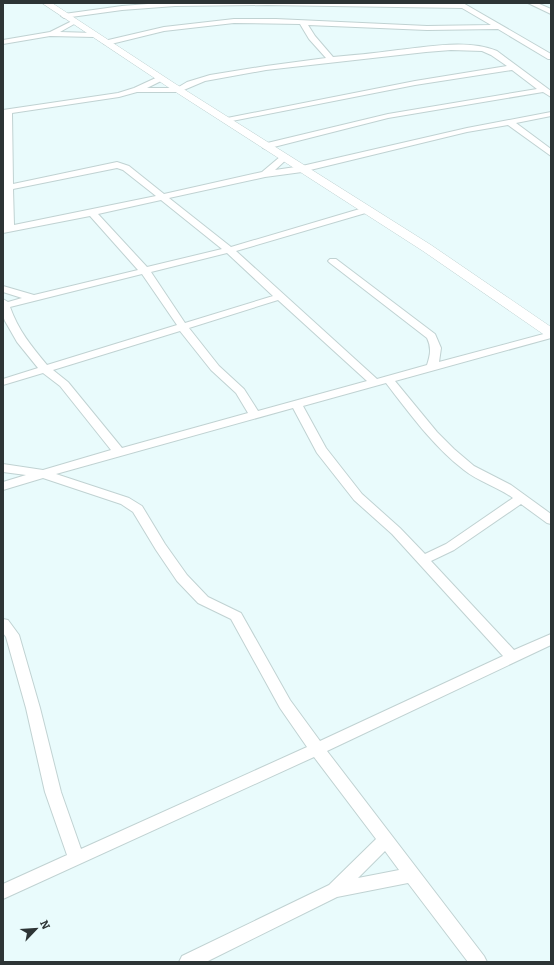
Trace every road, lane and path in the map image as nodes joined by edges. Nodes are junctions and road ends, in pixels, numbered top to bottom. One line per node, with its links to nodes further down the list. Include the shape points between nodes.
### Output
1 (46, 3): 7 (street)
2 (267, 3): 6 (street); 7 (street, via 175,4)
3 (531, 3): 5 (street)
4 (460, 4): 6 (street); 10 (street)
5 (551, 12)
6 (401, 14): 9 (street); 10 (street)
7 (64, 16): 8 (street)
8 (74, 22): 11 (street); 12 (street)
9 (303, 22): 14 (street, via 252,20 190,25); 16 (street)
10 (499, 26): 15 (street)
11 (50, 34): 12 (street); 13 (street)
12 (94, 35): 14 (street)
13 (3, 42)
14 (107, 43): 18 (street)
15 (551, 57)
16 (330, 58): 17 (street, via 477,48 487,50); 20 (street, via 218,76 185,85)
17 (512, 68): 21 (street); 25 (street, via 415,83)
18 (160, 78): 19 (street); 20 (street)
19 (136, 90): 20 (street); 23 (street)
20 (179, 90): 25 (street)
21 (543, 90): 22 (street); 28 (street, via 383,117)
22 (551, 95)
23 (6, 112): 27 (street)
24 (551, 114): 26 (street)
25 (227, 120): 28 (street)
26 (510, 122): 29 (street); 31 (street)
27 (6, 142): 33 (street)
28 (266, 146): 30 (street)
29 (551, 154)
30 (284, 158): 31 (street); 32 (street)
31 (302, 168): 32 (street); 35 (street)
32 (265, 174): 34 (street)
33 (10, 187): 34 (street, via 122,165); 37 (street)
34 (163, 198): 36 (street); 38 (street)
35 (366, 210): 38 (street); 46 (street, via 427,248)
36 (92, 213): 37 (street); 40 (street)
37 (6, 229)
38 (229, 250): 40 (street); 42 (street)
39 (333, 261): 47 (street, via 431,336 436,342 436,350)
40 (145, 271): 43 (street); 45 (street)
41 (3, 289): 43 (street)
42 (279, 297): 45 (street); 51 (street)
43 (32, 298): 44 (street)
44 (3, 305): 48 (street, via 21,340)
45 (183, 327): 48 (street); 53 (street, via 215,368 240,391)
46 (551, 334): 47 (street)
47 (431, 368): 49 (street)
48 (45, 369): 50 (street); 54 (street, via 64,384)
49 (388, 379): 51 (street); 58 (street, via 450,452 470,469)
50 (3, 382)
51 (374, 382): 52 (street)
52 (296, 404): 53 (street); 60 (street, via 321,450 358,496)
53 (254, 415): 54 (street)
54 (119, 452): 56 (street)
55 (3, 468): 56 (street)
56 (42, 474): 57 (street); 64 (street, via 125,501 138,509 182,578 203,600 236,616 285,704)
57 (3, 486)
58 (521, 498): 59 (street); 60 (street, via 450,547)
59 (551, 520)
60 (423, 560): 63 (street)
61 (3, 624): 66 (street, via 12,635 53,792)
62 (551, 639): 63 (street)
63 (512, 657): 64 (street)
64 (317, 749): 65 (street); 66 (street)
65 (386, 840): 67 (street); 68 (street)
66 (76, 858): 69 (street)
67 (412, 874): 68 (street); 71 (street)
68 (335, 890): 70 (street)
69 (3, 892)
70 (188, 962)
71 (478, 962)

